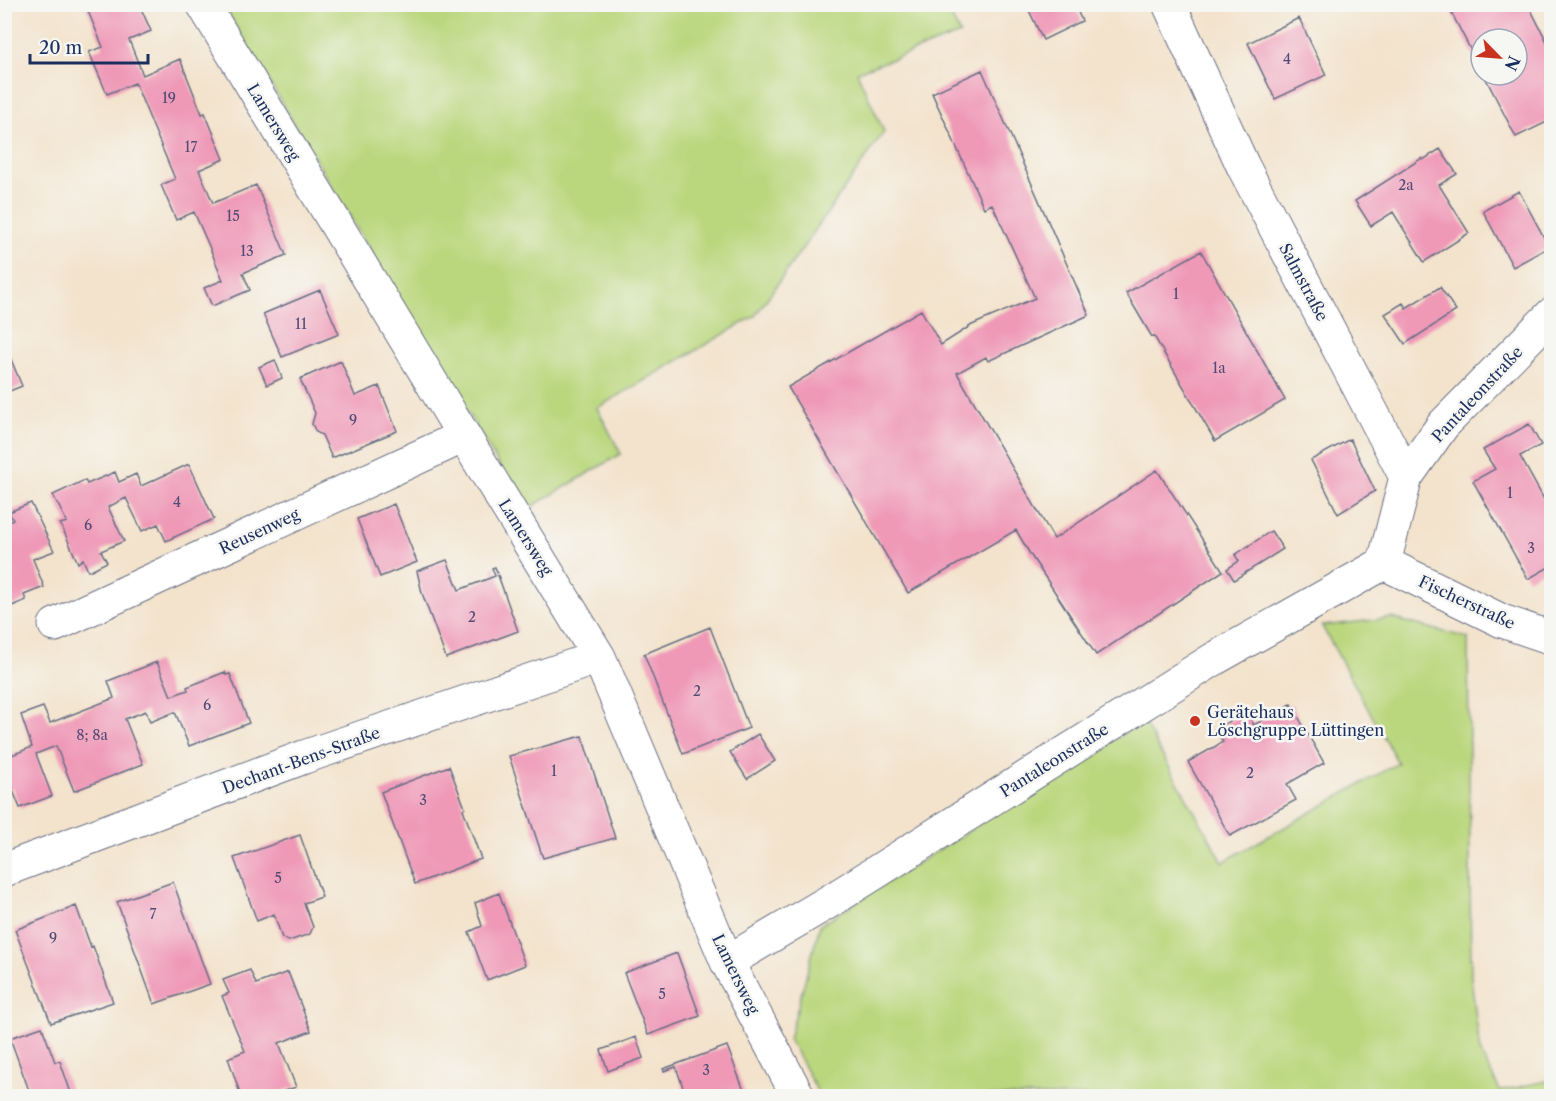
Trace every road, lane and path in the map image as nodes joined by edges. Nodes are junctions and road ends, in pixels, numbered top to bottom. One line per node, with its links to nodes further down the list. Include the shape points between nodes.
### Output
1 (202, 4): 4 (street, Lamersweg)
2 (1169, 4): 5 (street, Salmstraße, via 1243,166)
3 (1551, 314): 5 (street, Pantaleonstraße, via 1443,425)
4 (464, 436): 7 (street, Reusenweg); 9 (street, Lamersweg)
5 (1406, 477): 6 (street)
6 (1384, 563): 8 (street, Fischerstraße, via 1502,621); 11 (street, Pantaleonstraße, via 1214,659 836,898)
7 (55, 625)
8 (1551, 638)
9 (599, 657): 10 (street, Dechant-Bens-Straße, via 304,758); 11 (street, Lamersweg)
10 (4, 870)
11 (727, 962): 12 (street, Lamersweg)
12 (798, 1096)

